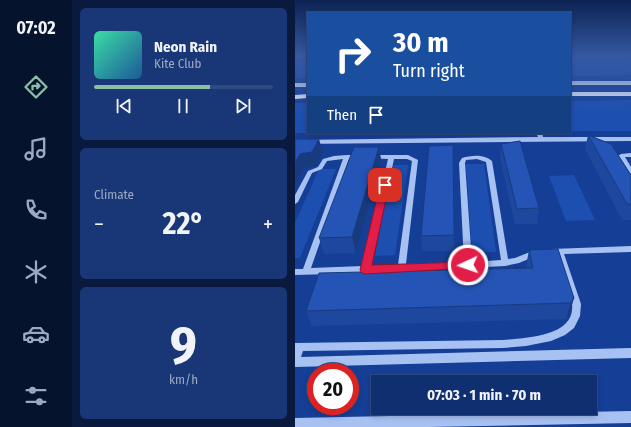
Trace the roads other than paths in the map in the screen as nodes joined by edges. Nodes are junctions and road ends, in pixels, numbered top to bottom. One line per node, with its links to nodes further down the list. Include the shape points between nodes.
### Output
1 (571, 83): 2 (main road)
2 (631, 83)
3 (295, 85): 4 (main road)
4 (307, 85)
5 (571, 94): 6 (main road)
6 (631, 94)
7 (307, 96): 8 (main road)
8 (295, 97)
9 (539, 134): 10 (street)
10 (541, 139): 11 (street); 12 (street)
11 (631, 139)
12 (295, 142)
13 (631, 155): 16 (street, via 621,156)
14 (391, 156): 15 (street); 23 (street, via 415,160); 24 (street)
15 (347, 157): 17 (street, via 329,159 324,161 320,168 311,171); 25 (street)
16 (631, 172)
17 (295, 202)
18 (629, 249): 19 (street); 20 (street)
19 (559, 251): 21 (street, via 537,252 517,261); 27 (street, via 578,312 570,326 545,339 529,342)
20 (631, 257)
21 (505, 263): 22 (street); 22 (street, via 489,161 484,158 470,158 464,159 462,163)
22 (468, 265): 23 (street)
23 (402, 268): 24 (street)
24 (365, 270): 25 (street)
25 (306, 271): 26 (street)
26 (295, 272)
27 (297, 347): 29 (street)
28 (631, 353): 29 (street)
29 (295, 362)
30 (631, 417): 31 (street)
31 (295, 424)

